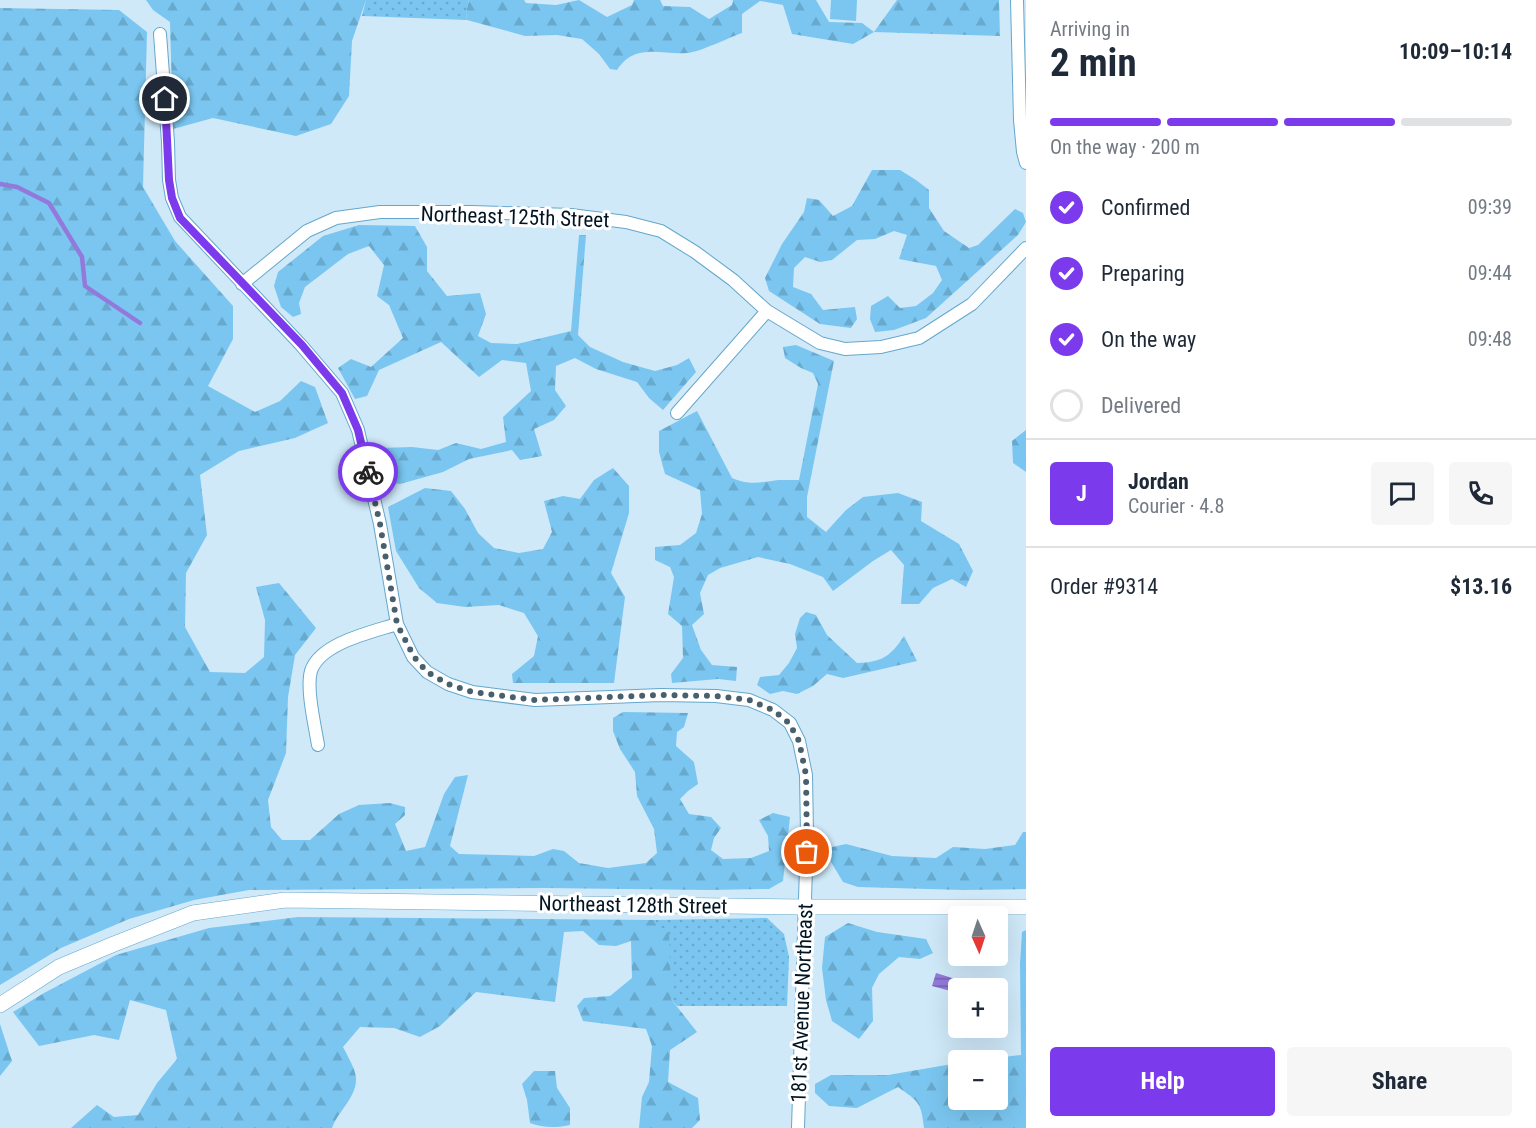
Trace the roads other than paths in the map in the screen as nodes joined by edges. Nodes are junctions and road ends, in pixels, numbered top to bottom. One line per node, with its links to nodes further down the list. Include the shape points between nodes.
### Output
1 (1017, 0): 3 (street, via 1020,120)
2 (160, 34): 5 (street, via 172,198 180,218)
3 (1026, 163)
4 (1026, 248): 6 (street, Northeast 125th Street, via 972,304 918,338 881,347 845,349 820,344)
5 (242, 284): 6 (street, Northeast 125th Street, via 307,231 336,218 392,212 571,215 661,231 733,280); 8 (street, via 342,393 358,430 380,524)
6 (767, 311): 7 (street)
7 (677, 413)
8 (397, 624): 9 (street, via 342,642 321,656 311,671); 10 (street, 181st Avenue Northeast, via 414,657 427,672 472,692 535,700 716,696 749,700 773,710 789,723 799,741 806,775)
9 (318, 745)
10 (805, 907): 11 (street, Northeast 128th Street); 12 (street, Northeast 128th Street, via 296,900 241,905 193,913 114,944 59,967); 13 (street, 181st Avenue Northeast)
11 (1026, 907)
12 (0, 1005)
13 (798, 1128)

